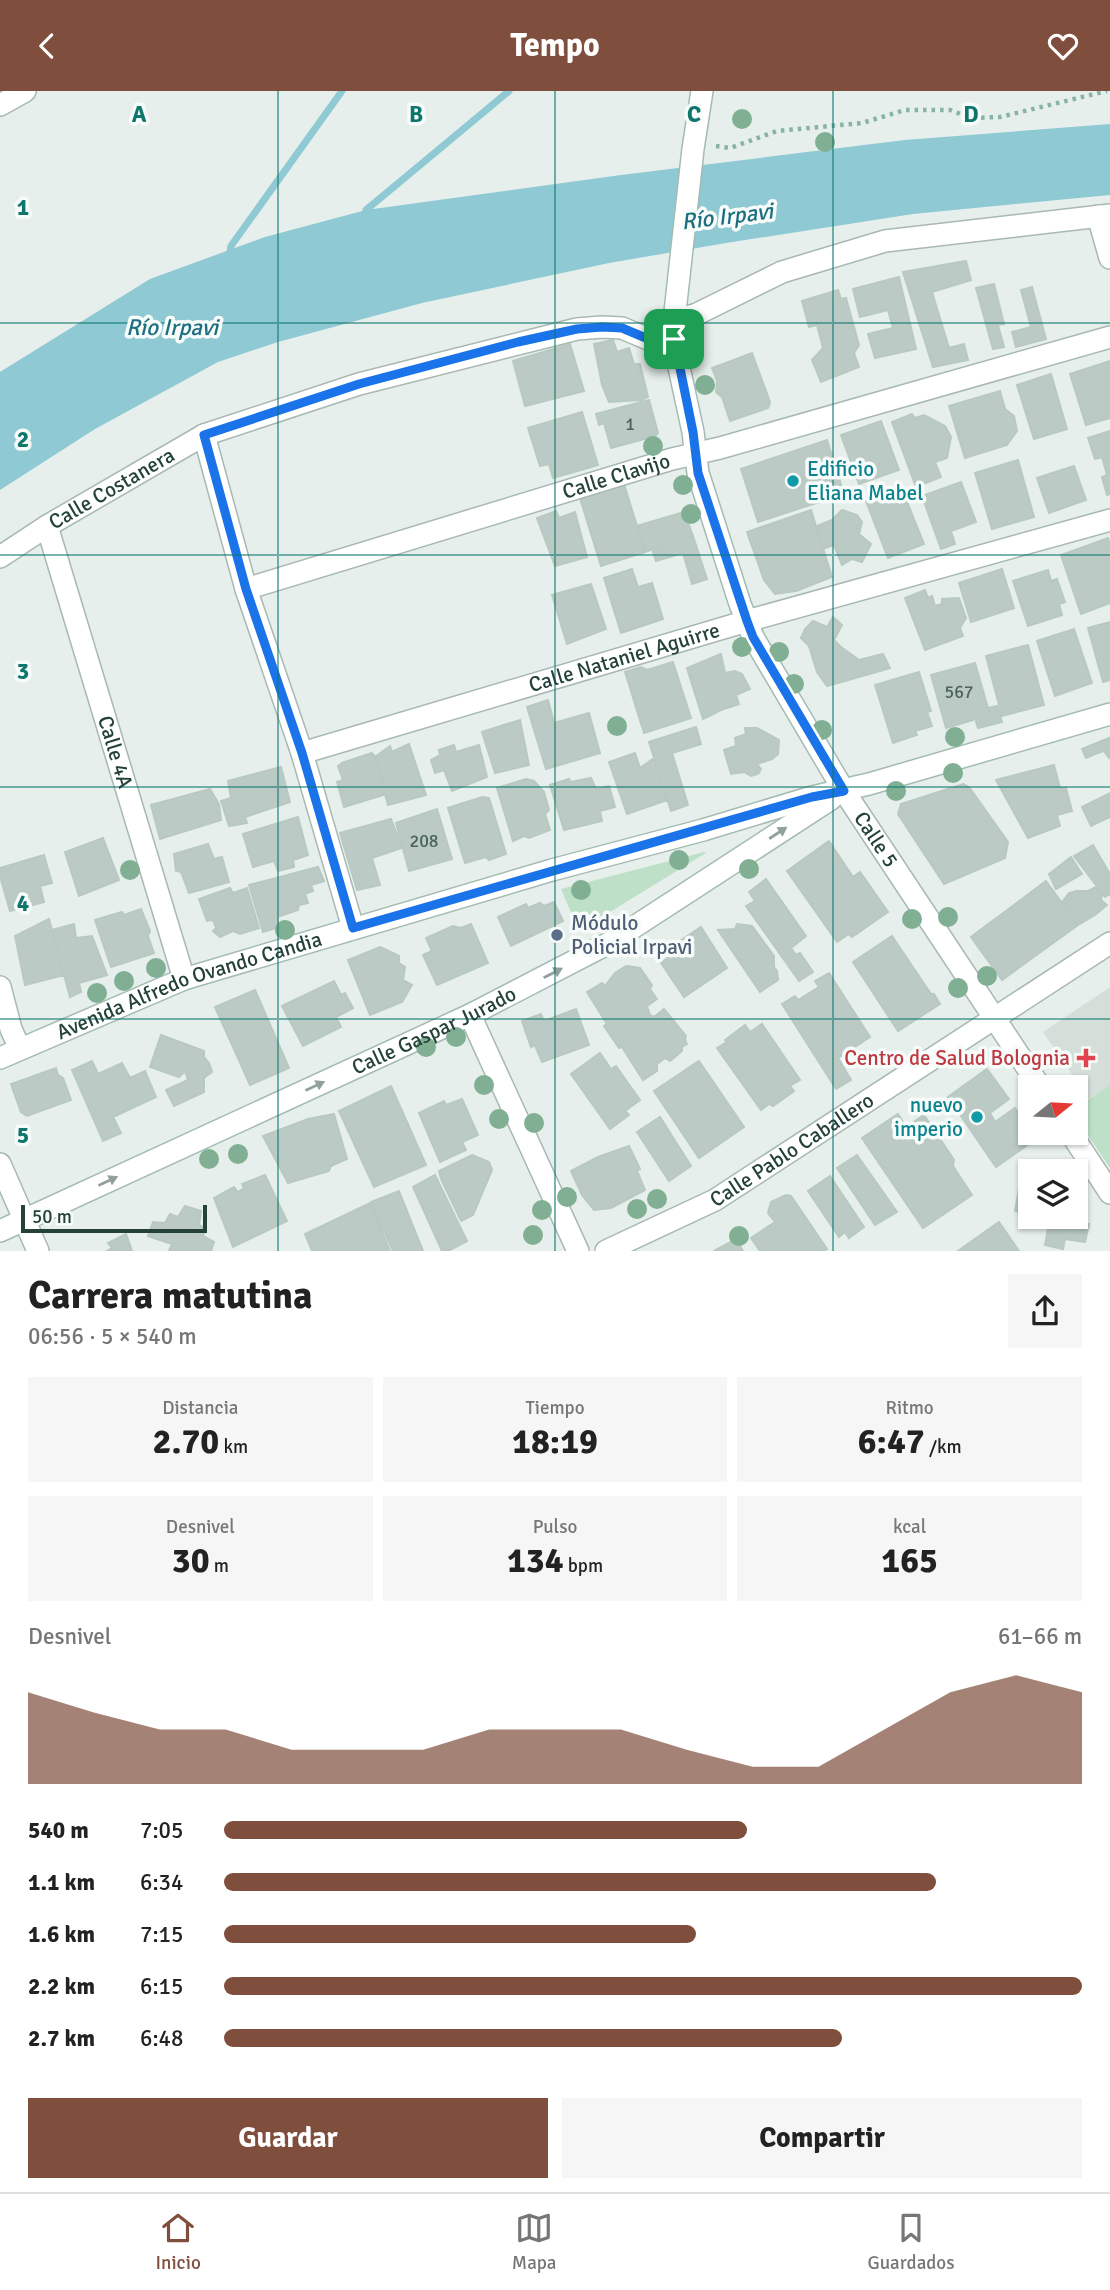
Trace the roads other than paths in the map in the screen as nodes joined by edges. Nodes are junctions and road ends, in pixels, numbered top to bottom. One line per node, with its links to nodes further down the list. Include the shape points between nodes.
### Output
1 (25, 91): 3 (street)
2 (702, 91): 6 (street, Calle 5, via 701,147)
3 (0, 105)
4 (1104, 216): 5 (street); 6 (street, via 885,241 782,272)
5 (1110, 258)
6 (674, 330): 8 (street, Calle Costanera, via 653,341 622,328 577,329 359,384); 9 (street, Calle 5)
7 (1110, 337): 9 (street, Calle Clavijo)
8 (204, 435): 11 (street, Calle Costanera); 13 (street)
9 (695, 453): 13 (street, Calle Clavijo); 14 (street, Calle 5)
10 (1110, 520): 14 (street, Calle Nataniel Aguirre)
11 (47, 526): 12 (street, Calle Costanera); 20 (street, Calle 4A)
12 (0, 557)
13 (246, 589): 16 (street)
14 (747, 621): 16 (street, Calle Nataniel Aguirre); 17 (street, Calle 5)
15 (1110, 714): 17 (street, Avenida Alfredo Ovando Candia)
16 (302, 753): 18 (street)
17 (844, 791): 18 (street, Avenida Alfredo Ovando Candia); 22 (street, Calle Gaspar Jurado, one-way to 17, via 611,942); 23 (street, Calle 5)
18 (353, 928): 20 (street, Avenida Alfredo Ovando Candia)
19 (1110, 943): 23 (street, Calle Pablo Caballero)
20 (184, 979): 24 (street, Avenida Alfredo Ovando Candia)
21 (0, 987): 24 (street)
22 (470, 1014): 30 (street, Calle Gaspar Jurado, one-way to 22); 33 (street)
23 (994, 1018): 26 (street, Calle 5); 34 (street, Calle Pablo Caballero, via 715,1200)
24 (20, 1049): 25 (street, Avenida Alfredo Ovando Candia)
25 (0, 1058)
26 (1032, 1075)
27 (1079, 1145): 29 (street)
28 (0, 1164): 30 (street)
29 (1110, 1193)
30 (24, 1220): 31 (street, Calle Gaspar Jurado); 32 (street)
31 (0, 1231)
32 (38, 1251)
33 (578, 1251)
34 (606, 1251)

